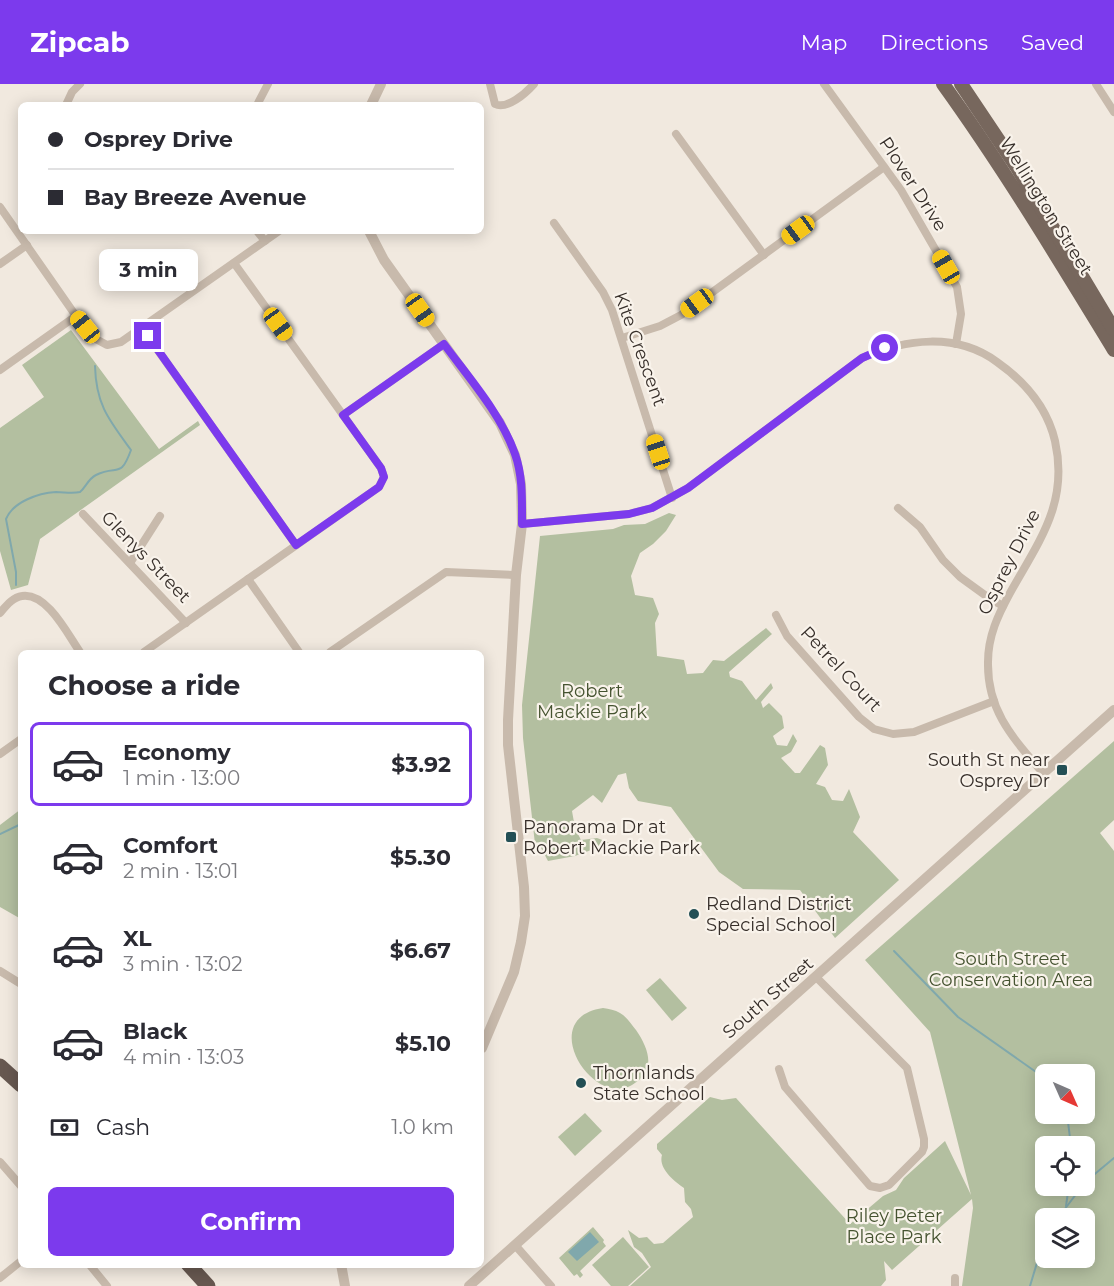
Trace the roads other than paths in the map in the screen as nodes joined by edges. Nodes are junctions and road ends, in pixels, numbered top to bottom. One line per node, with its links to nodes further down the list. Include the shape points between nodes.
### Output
1 (80, 84): 10 (street)
2 (268, 84): 11 (street)
3 (381, 84): 12 (street)
4 (490, 84): 5 (street, via 495,104 506,106)
5 (534, 84)
6 (824, 84): 15 (street, Plover Drive)
7 (943, 84): 34 (main road, Wellington Street, via 1030,212)
8 (961, 84): 30 (main road, Wellington Street, via 1016,166)
9 (1096, 84): 13 (street)
10 (67, 102)
11 (259, 102)
12 (372, 102)
13 (1114, 112)
14 (676, 134): 25 (street)
15 (884, 167): 25 (street); 33 (street, Plover Drive, via 957,287 961,314)
16 (0, 207): 18 (street)
17 (554, 223): 31 (street, Kite Crescent, via 603,292)
18 (18, 232)
19 (19, 234): 24 (street)
20 (259, 234): 23 (street)
21 (275, 234): 23 (street)
22 (371, 234): 32 (street, via 384,260)
23 (265, 242): 26 (street)
24 (27, 245): 27 (street); 28 (street)
25 (764, 255): 31 (street, via 681,315)
26 (234, 263): 29 (street); 36 (street)
27 (0, 264)
28 (76, 316): 29 (street, via 94,338 107,345 122,342); 35 (street)
29 (142, 328): 42 (street)
30 (1114, 330)
31 (622, 338): 37 (street, Kite Crescent)
32 (444, 344): 36 (street); 41 (street, via 511,444 521,484)
33 (956, 344): 37 (street, Osprey Drive, via 909,342 862,358); 46 (street, Osprey Drive, via 993,359 1029,389 1053,431 1058,456 1059,481 1049,523)
34 (1114, 350)
35 (0, 369)
36 (343, 415): 42 (street, via 384,477 379,487)
37 (672, 498): 41 (street, Osprey Drive, via 629,514)
38 (898, 508): 46 (street, via 920,527 960,577)
39 (83, 514): 43 (street, Glenys Street)
40 (160, 516): 43 (street)
41 (522, 524): 44 (street)
42 (296, 545): 45 (street)
43 (130, 563): 49 (street, Glenys Street)
44 (516, 575): 53 (street, via 446,572); 62 (street, via 507,720 525,916 514,972)
45 (248, 579): 49 (street); 52 (street)
46 (1004, 606): 54 (street, Osprey Drive, via 989,642 988,674)
47 (0, 613): 50 (street, via 21,596 34,597 46,603)
48 (776, 615): 54 (street, Petrel Court, via 787,636 874,729 893,734 914,732)
49 (186, 623): 51 (street)
50 (79, 650)
51 (147, 650)
52 (298, 650)
53 (333, 650)
54 (994, 701): 58 (street, Osprey Drive, via 1012,737)
55 (1114, 710): 58 (street, South Street)
56 (18, 741): 57 (street)
57 (0, 754)
58 (1043, 772): 60 (street, South Street)
59 (0, 970): 61 (street)
60 (816, 977): 64 (street, via 907,1068 924,1139 922,1152 889,1185 870,1186 785,1087); 68 (street, South Street)
61 (18, 982)
62 (484, 1042)
63 (0, 1066): 65 (highway)
64 (779, 1070)
65 (18, 1082)
66 (0, 1162): 67 (street)
67 (18, 1183)
68 (515, 1245): 79 (street, South Street); 80 (street)
69 (18, 1263): 74 (street)
70 (92, 1268): 75 (street)
71 (182, 1268): 76 (highway)
72 (192, 1268): 77 (highway)
73 (342, 1268): 78 (street)
74 (0, 1278)
75 (107, 1286)
76 (195, 1286)
77 (208, 1286)
78 (345, 1286)
79 (469, 1286)
80 (551, 1286)

